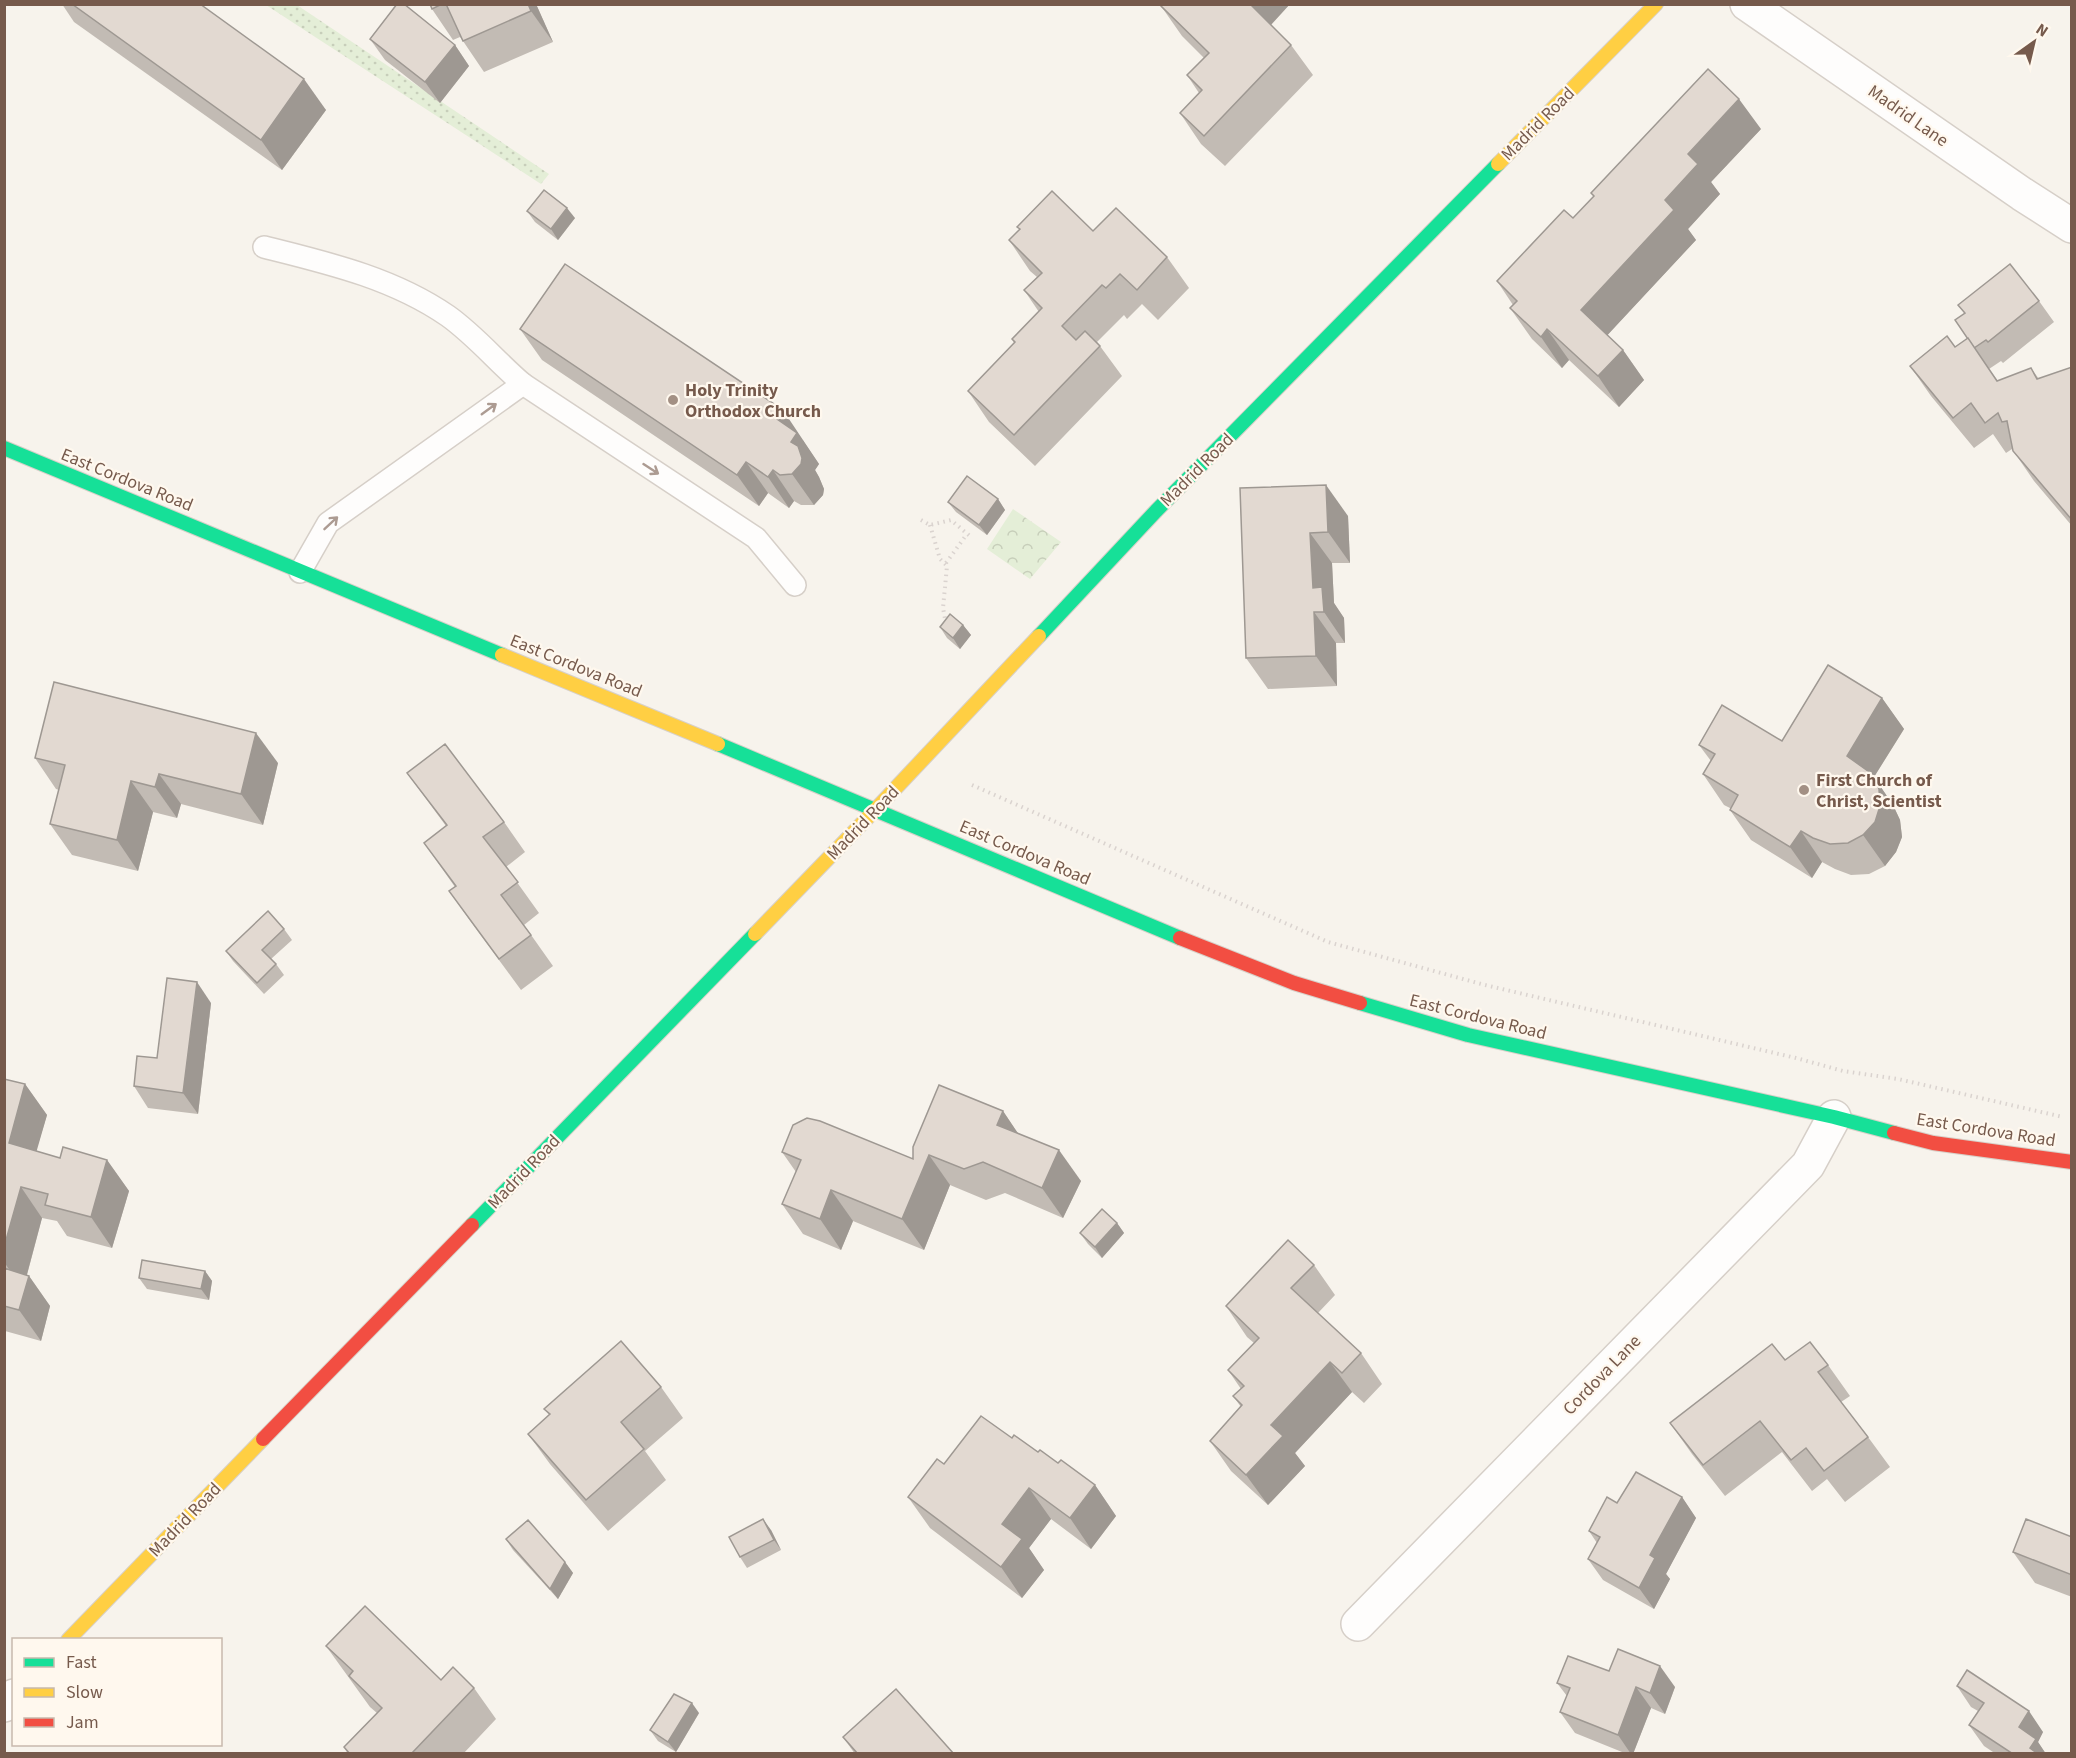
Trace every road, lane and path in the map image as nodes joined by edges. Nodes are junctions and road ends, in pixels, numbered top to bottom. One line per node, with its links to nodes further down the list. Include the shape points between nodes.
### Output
1 (1656, 4): 16 (street, Madrid Road, via 1164,503)
2 (1747, 4): 3 (street, Madrid Lane)
3 (2072, 226)
4 (264, 247): 5 (lane, via 346,268 409,293 448,316)
5 (523, 384): 12 (lane, one-way to 5, via 328,524); 13 (lane, one-way to 13, via 756,538)
6 (4, 448): 12 (street, East Cordova Road)
7 (921, 520): 8 (path)
8 (930, 525): 9 (path, via 951,520); 11 (path, via 940,559)
9 (967, 534): 10 (path); 11 (path)
10 (971, 537)
11 (945, 563): 14 (path, via 943,608)
12 (300, 572): 16 (street, East Cordova Road)
13 (795, 585)
14 (947, 626)
15 (972, 785): 18 (path, via 1328,942 1485,985 1843,1071)
16 (876, 809): 17 (street, East Cordova Road, via 1294,983 1468,1035); 21 (street, Madrid Road)
17 (1834, 1117): 19 (street, East Cordova Road, via 1933,1143); 20 (street, Cordova Lane, via 1808,1165)
18 (2072, 1118)
19 (2072, 1162)
20 (1358, 1624)
21 (70, 1638)

